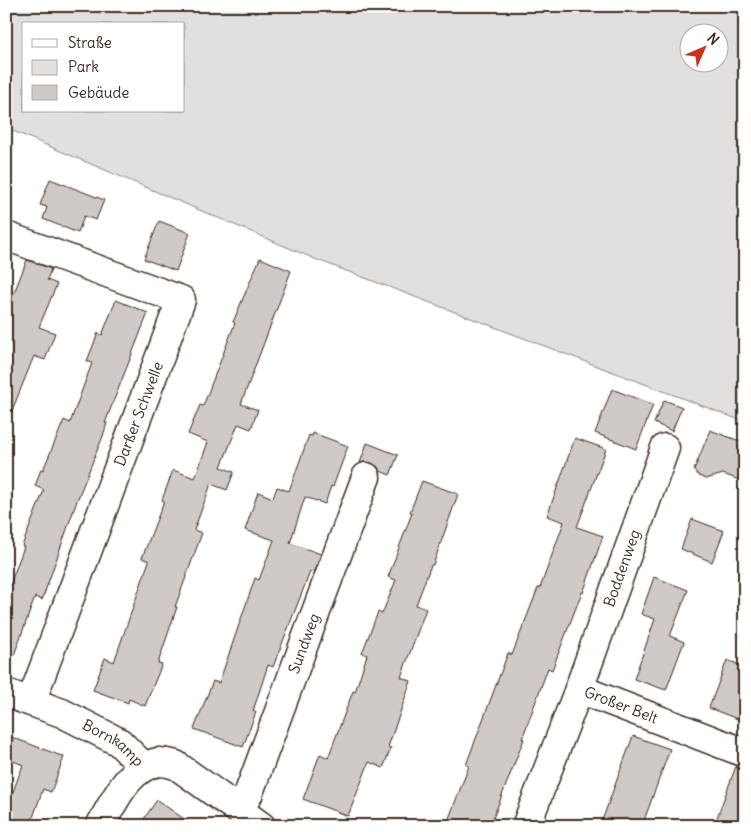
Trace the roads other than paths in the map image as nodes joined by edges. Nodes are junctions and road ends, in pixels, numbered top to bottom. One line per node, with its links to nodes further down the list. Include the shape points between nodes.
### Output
1 (6, 236): 5 (street, Darßer Schwelle, via 181,300)
2 (665, 448): 4 (street, Boddenweg)
3 (366, 477): 8 (street, Sundweg, via 248,795)
4 (579, 689): 6 (street, Großer Belt); 11 (street, Großer Belt)
5 (19, 697): 7 (street, Bornkamp, via 62,713 119,742)
6 (745, 753)
7 (144, 767): 8 (street, Bornkamp, via 162,762 176,765); 9 (street, via 126,783)
8 (239, 810): 10 (street, Bornkamp)
9 (100, 826)
10 (261, 826)
11 (526, 826)

